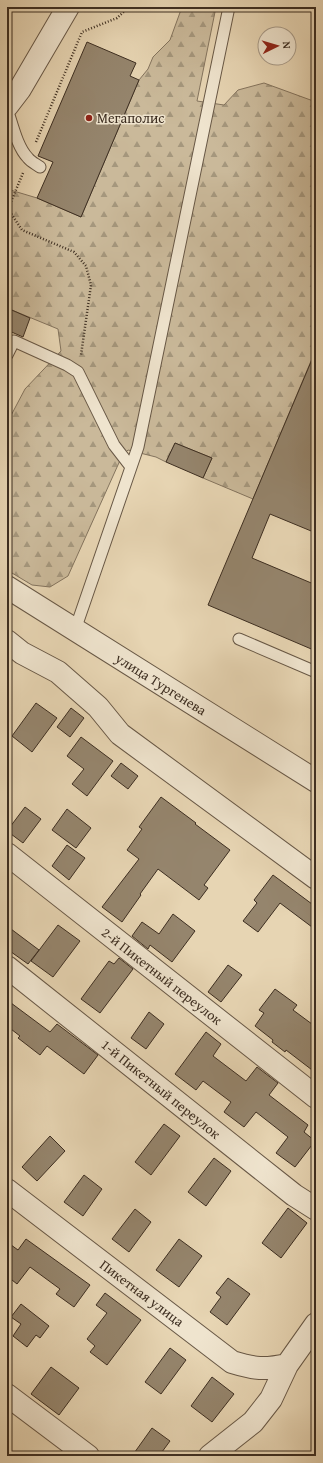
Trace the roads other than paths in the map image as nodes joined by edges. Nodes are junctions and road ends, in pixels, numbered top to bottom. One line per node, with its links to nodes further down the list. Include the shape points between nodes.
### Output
1 (68, 7): 3 (street)
2 (228, 7): 6 (lane, via 138,447)
3 (7, 108): 4 (lane, via 19,144 29,159)
4 (40, 167)
5 (7, 355): 6 (lane, via 14,341 78,372 114,445)
6 (131, 467): 8 (lane)
7 (7, 587): 8 (street, улица Тургенева)
8 (75, 630): 12 (street, улица Тургенева)
9 (239, 639): 11 (lane)
10 (7, 642): 14 (street, via 58,672 98,706 120,734)
11 (316, 672)
12 (313, 776)
13 (7, 854): 16 (street, 2-й Пикетный переулок)
14 (316, 878)
15 (7, 967): 18 (street, 1-й Пикетный переулок, via 294,1195)
16 (316, 1097)
17 (7, 1190): 20 (street, Пикетная улица, via 232,1362 251,1368 270,1369)
18 (316, 1209)
19 (316, 1324): 20 (street)
20 (287, 1365): 23 (street, via 271,1399 253,1422)
21 (7, 1395): 22 (street)
22 (88, 1456)
23 (210, 1456)

